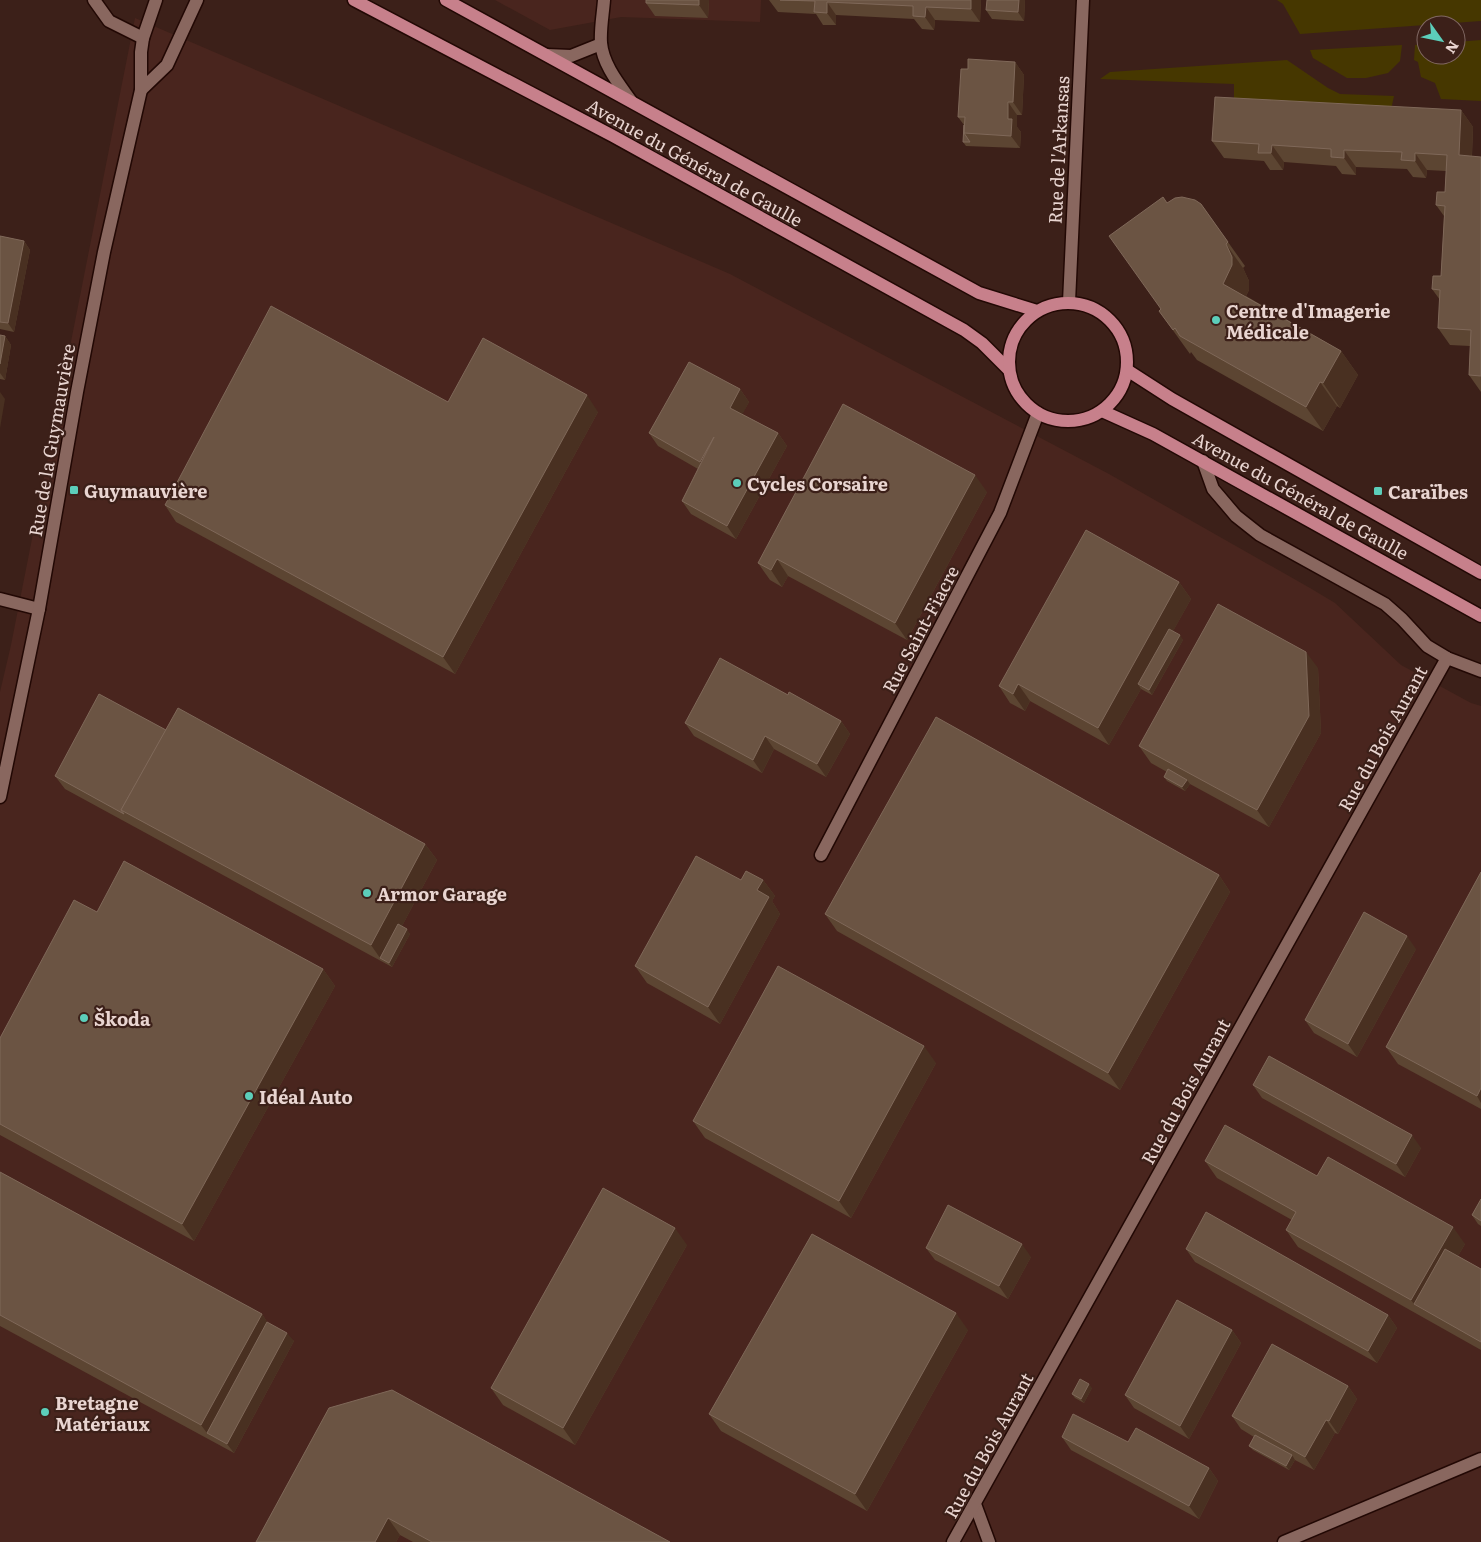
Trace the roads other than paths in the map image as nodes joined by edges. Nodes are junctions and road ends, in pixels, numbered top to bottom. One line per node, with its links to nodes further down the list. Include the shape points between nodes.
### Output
1 (94, 0): 8 (street, via 109,21)
2 (156, 0): 8 (street, Rue de la Guymauvière)
3 (197, 0): 11 (street, via 167,65)
4 (354, 0): 15 (main road, Avenue du Général de Gaulle, via 613,136 957,326 982,343)
5 (446, 0): 10 (main road, Avenue du Général de Gaulle)
6 (604, 0): 9 (street)
7 (1083, 0): 13 (street, Rue de l'Arkansas)
8 (144, 38): 11 (street, Rue de la Guymauvière)
9 (601, 44): 10 (street, via 571,56); 12 (street, via 615,79)
10 (547, 55): 12 (main road, Avenue du Général de Gaulle)
11 (141, 90): 22 (street, Rue de la Guymauvière, via 104,252)
12 (632, 101): 14 (main road, Avenue du Général de Gaulle, via 979,293)
13 (1069, 302): 14 (main road, via 1053,304); 16 (main road, via 1101,312 1114,323 1127,353)
14 (1038, 311): 15 (main road, via 1024,322 1015,336)
15 (1009, 370): 18 (main road, via 1019,395)
16 (1127, 370): 17 (main road, via 1123,386); 20 (main road, Avenue du Général de Gaulle, via 1172,399)
17 (1102, 410): 18 (main road, via 1090,417 1064,421); 19 (main road, Avenue du Général de Gaulle)
18 (1038, 413): 27 (street, Rue Saint-Fiacre, via 1000,513)
19 (1203, 461): 23 (main road, Avenue du Général de Gaulle); 24 (street, via 1213,490 1236,516 1260,535 1385,604 1427,646)
20 (1481, 573)
21 (0, 599): 22 (street)
22 (38, 609): 26 (street, Rue de la Guymauvière)
23 (1481, 616)
24 (1447, 658): 25 (street); 29 (street, Rue du Bois Aurant)
25 (1481, 672)
26 (0, 797)
27 (821, 855)
28 (1481, 1459): 32 (street)
29 (975, 1504): 30 (street, Rue du Bois Aurant); 31 (street)
30 (953, 1542)
31 (989, 1542)
32 (1284, 1542)

